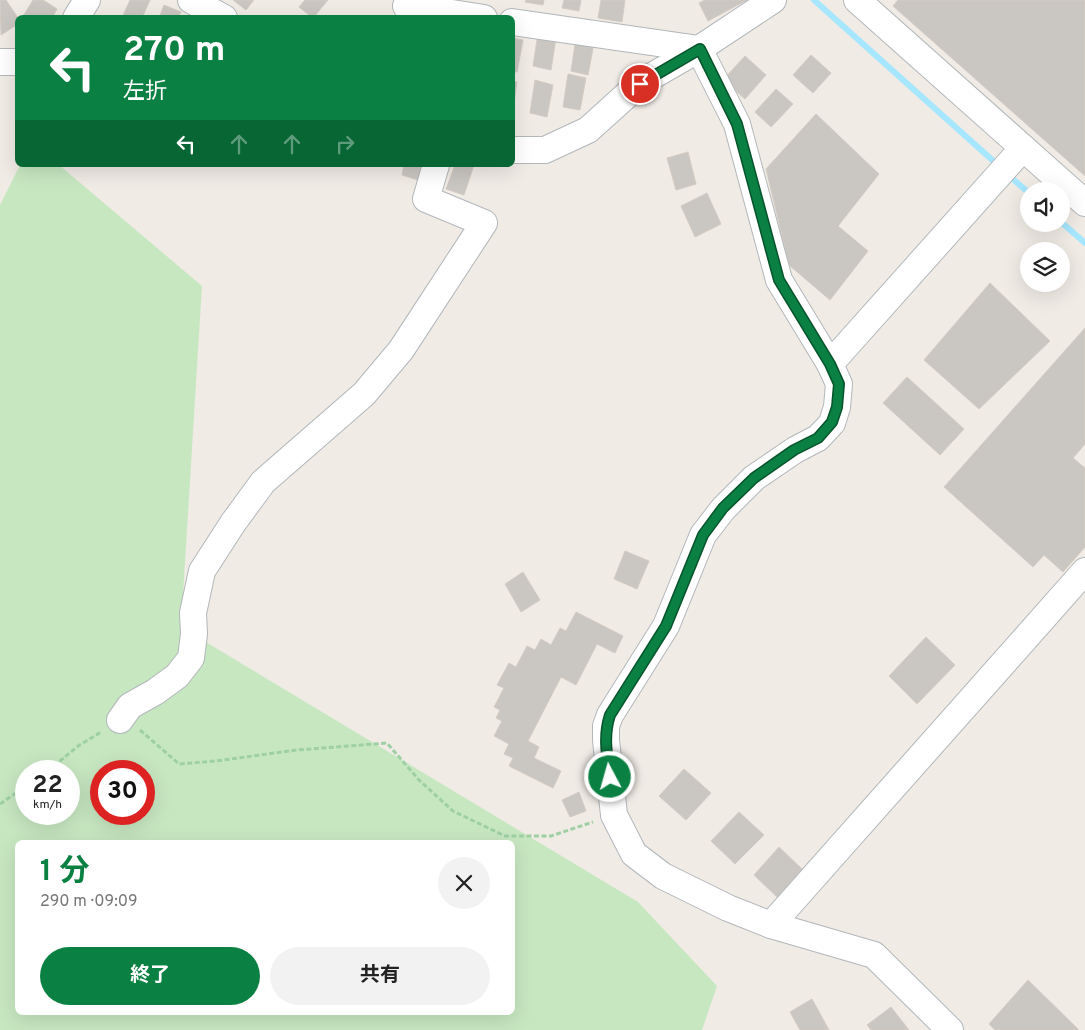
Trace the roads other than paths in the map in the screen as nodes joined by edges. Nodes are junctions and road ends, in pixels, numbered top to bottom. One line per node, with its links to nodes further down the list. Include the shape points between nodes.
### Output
1 (87, 0): 6 (street)
2 (191, 0): 7 (street)
3 (773, 0): 10 (street)
4 (857, 0): 13 (street)
5 (406, 6): 8 (street)
6 (78, 15)
7 (218, 15)
8 (464, 15)
9 (515, 22): 10 (street)
10 (700, 49): 14 (street, via 640,84 588,130 545,150); 17 (street, via 737,124 779,280)
11 (0, 62): 12 (street)
12 (15, 62)
13 (1023, 148): 16 (street); 17 (street)
14 (515, 150)
15 (435, 167): 19 (street, via 426,199 484,224 395,358 364,394 263,482 202,571 193,613 191,658 177,676 130,706)
16 (1085, 203)
17 (830, 364): 20 (street, via 839,384 832,422 818,438 794,450 754,478 723,508 703,535 666,626 606,726 614,815 634,854 663,876)
18 (1085, 571): 20 (street)
19 (120, 720)
20 (771, 925): 21 (street, via 874,955)
21 (950, 1030)

